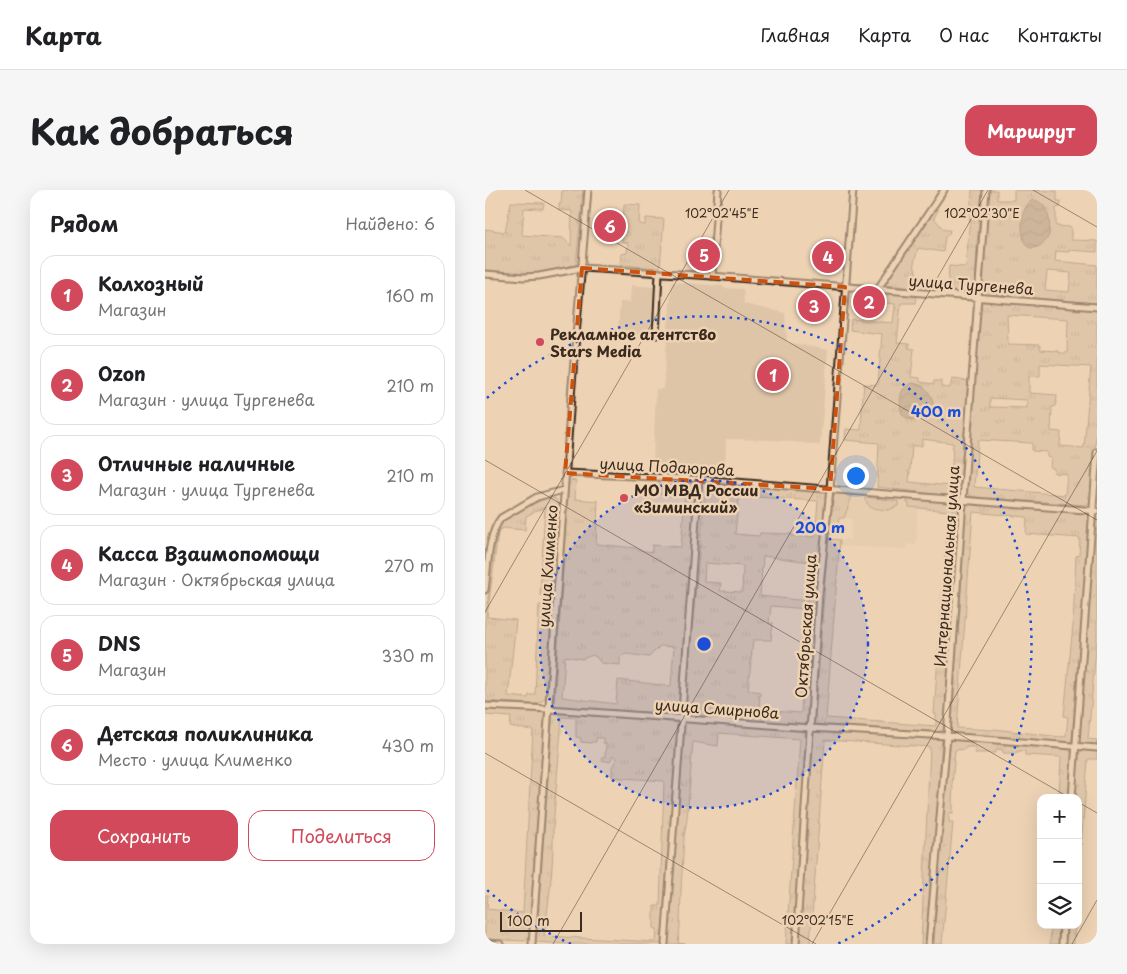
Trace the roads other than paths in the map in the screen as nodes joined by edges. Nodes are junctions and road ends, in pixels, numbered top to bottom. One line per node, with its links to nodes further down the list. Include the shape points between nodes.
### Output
1 (587, 190): 6 (street, улица Клименко)
2 (718, 190): 9 (street)
3 (853, 190): 10 (street, Октябрьская улица)
4 (944, 190): 11 (street)
5 (987, 190): 12 (street, Интернациональная улица)
6 (582, 268): 7 (street, улица Тургенева); 8 (street, улица Тургенева, via 524,277); 16 (street, улица Клименко)
7 (659, 273): 9 (street, улица Тургенева); 14 (street)
8 (485, 274)
9 (712, 276): 10 (street, улица Тургенева)
10 (845, 287): 11 (street, улица Тургенева); 18 (street, Октябрьская улица)
11 (877, 290): 12 (street, улица Тургенева)
12 (979, 297): 13 (street, улица Тургенева); 20 (street, Интернациональная улица)
13 (1097, 307)
14 (655, 335)
15 (1097, 452): 21 (street)
16 (565, 474): 17 (street, улица Подаюрова); 19 (street, улица Клименко)
17 (699, 479): 18 (street, улица Подаюрова); 25 (street)
18 (830, 489): 20 (street, улица Подаюрова); 26 (street, Октябрьская улица)
19 (565, 490): 22 (street, via 537,497 497,523 492,536); 24 (street, улица Клименко)
20 (963, 500): 21 (street, улица Подаюрова); 27 (street, Интернациональная улица)
21 (1095, 511): 28 (street)
22 (485, 590)
23 (485, 706): 24 (street, улица Смирнова)
24 (549, 709): 25 (street, улица Смирнова); 34 (street, улица Клименко)
25 (682, 718): 26 (street, улица Смирнова); 35 (street)
26 (810, 728): 27 (street, улица Смирнова); 36 (street, Октябрьская улица)
27 (947, 736): 28 (street, улица Смирнова); 37 (street, Интернациональная улица)
28 (1076, 746): 29 (street, улица Смирнова); 30 (street)
29 (1097, 748)
30 (1072, 794)
31 (1063, 929): 38 (street)
32 (485, 943): 33 (street)
33 (500, 944)
34 (532, 944)
35 (665, 944)
36 (796, 944)
37 (929, 944)
38 (1062, 944)

